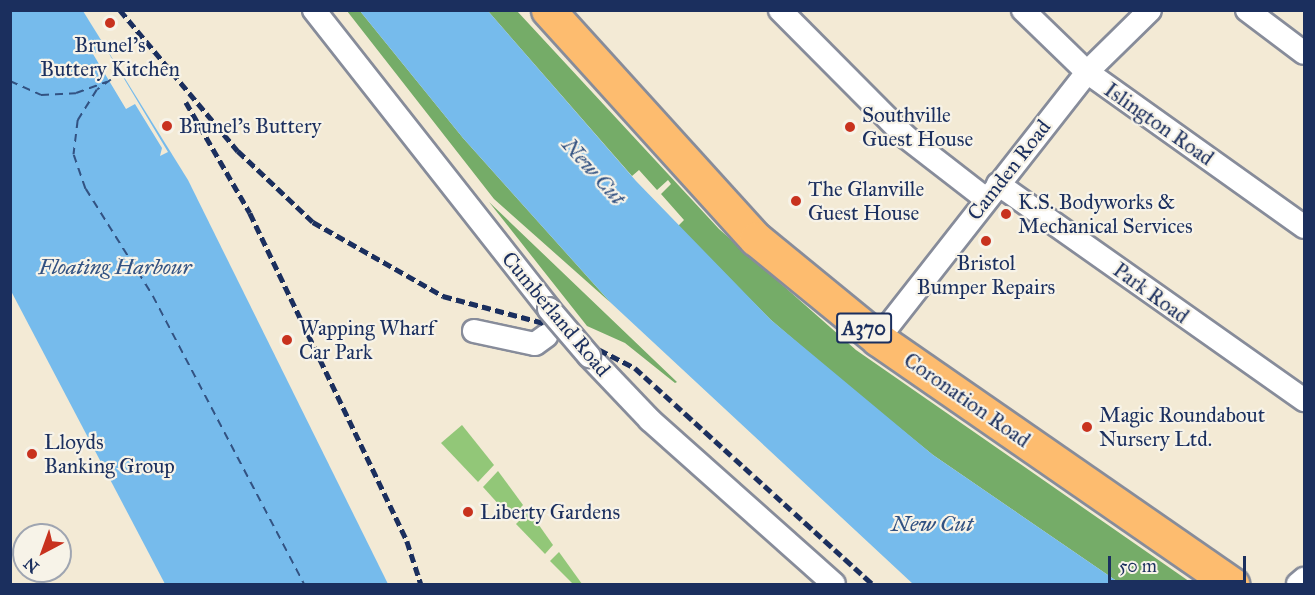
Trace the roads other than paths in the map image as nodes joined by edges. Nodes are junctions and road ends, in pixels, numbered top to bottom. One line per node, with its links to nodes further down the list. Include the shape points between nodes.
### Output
1 (314, 10): 11 (street, Cumberland Road)
2 (548, 10): 13 (highway, Coronation Road / A370, via 756,239)
3 (780, 10): 9 (street, Park Road, via 906,136)
4 (1023, 10): 8 (street, Islington Road)
5 (1150, 10): 8 (street, Camden Road)
6 (1247, 10): 7 (street)
7 (1305, 53)
8 (1087, 72): 9 (street, Camden Road); 10 (street, Islington Road)
9 (992, 192): 13 (street, Camden Road); 14 (street, Park Road)
10 (1305, 227)
11 (552, 323): 12 (street, via 535,344); 16 (street, Cumberland Road, bridge, via 650,420)
12 (474, 331)
13 (878, 339): 17 (highway, Coronation Road / A370)
14 (1305, 400)
15 (1305, 579): 18 (street)
16 (834, 585)
17 (1232, 585)
18 (1298, 585)

